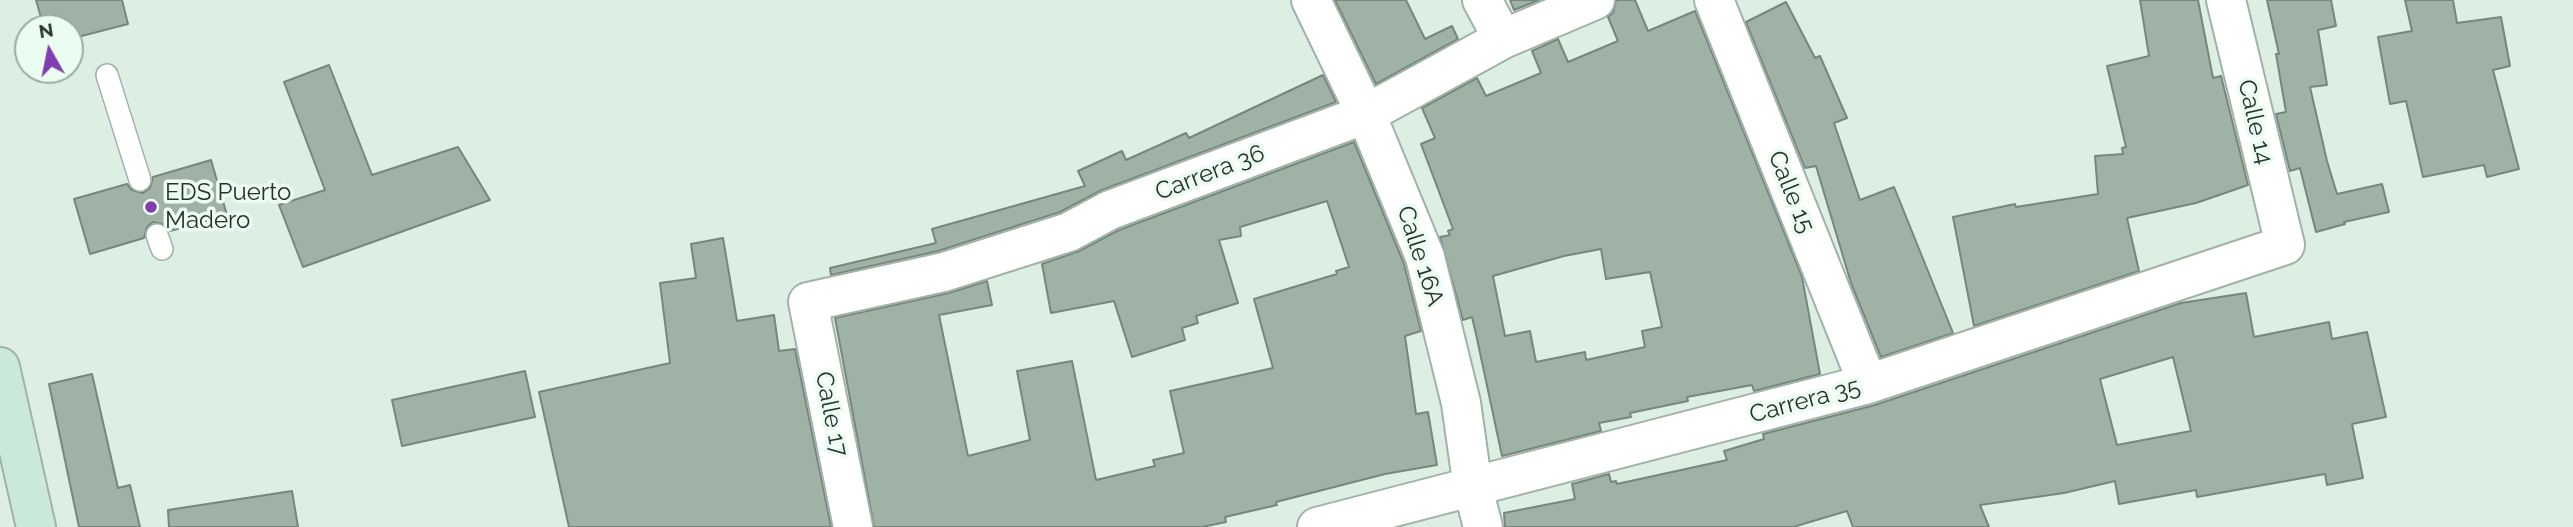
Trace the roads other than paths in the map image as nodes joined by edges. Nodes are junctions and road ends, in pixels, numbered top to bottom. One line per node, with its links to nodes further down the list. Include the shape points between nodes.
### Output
1 (1311, 0): 8 (street, Calle 16A)
2 (1482, 0): 6 (street)
3 (1595, 0): 6 (street, Carrera 36)
4 (1714, 0): 13 (street, Calle 15)
5 (2226, 0): 10 (street, Calle 14)
6 (1503, 40): 8 (street, Carrera 36)
7 (107, 75): 9 (lane)
8 (1366, 114): 11 (street, Carrera 36, via 1110,210 1069,233 944,272); 14 (street, Calle 16A, via 1425,257 1461,403)
9 (140, 180)
10 (2284, 245): 13 (street, Carrera 35)
11 (808, 302): 16 (street, Calle 17)
12 (1, 371): 15 (main road)
13 (1868, 384): 14 (street, Carrera 35)
14 (1473, 488): 17 (street, Carrera 35); 18 (street, Calle 16A)
15 (36, 527)
16 (853, 527)
17 (1318, 527)
18 (1483, 527)

